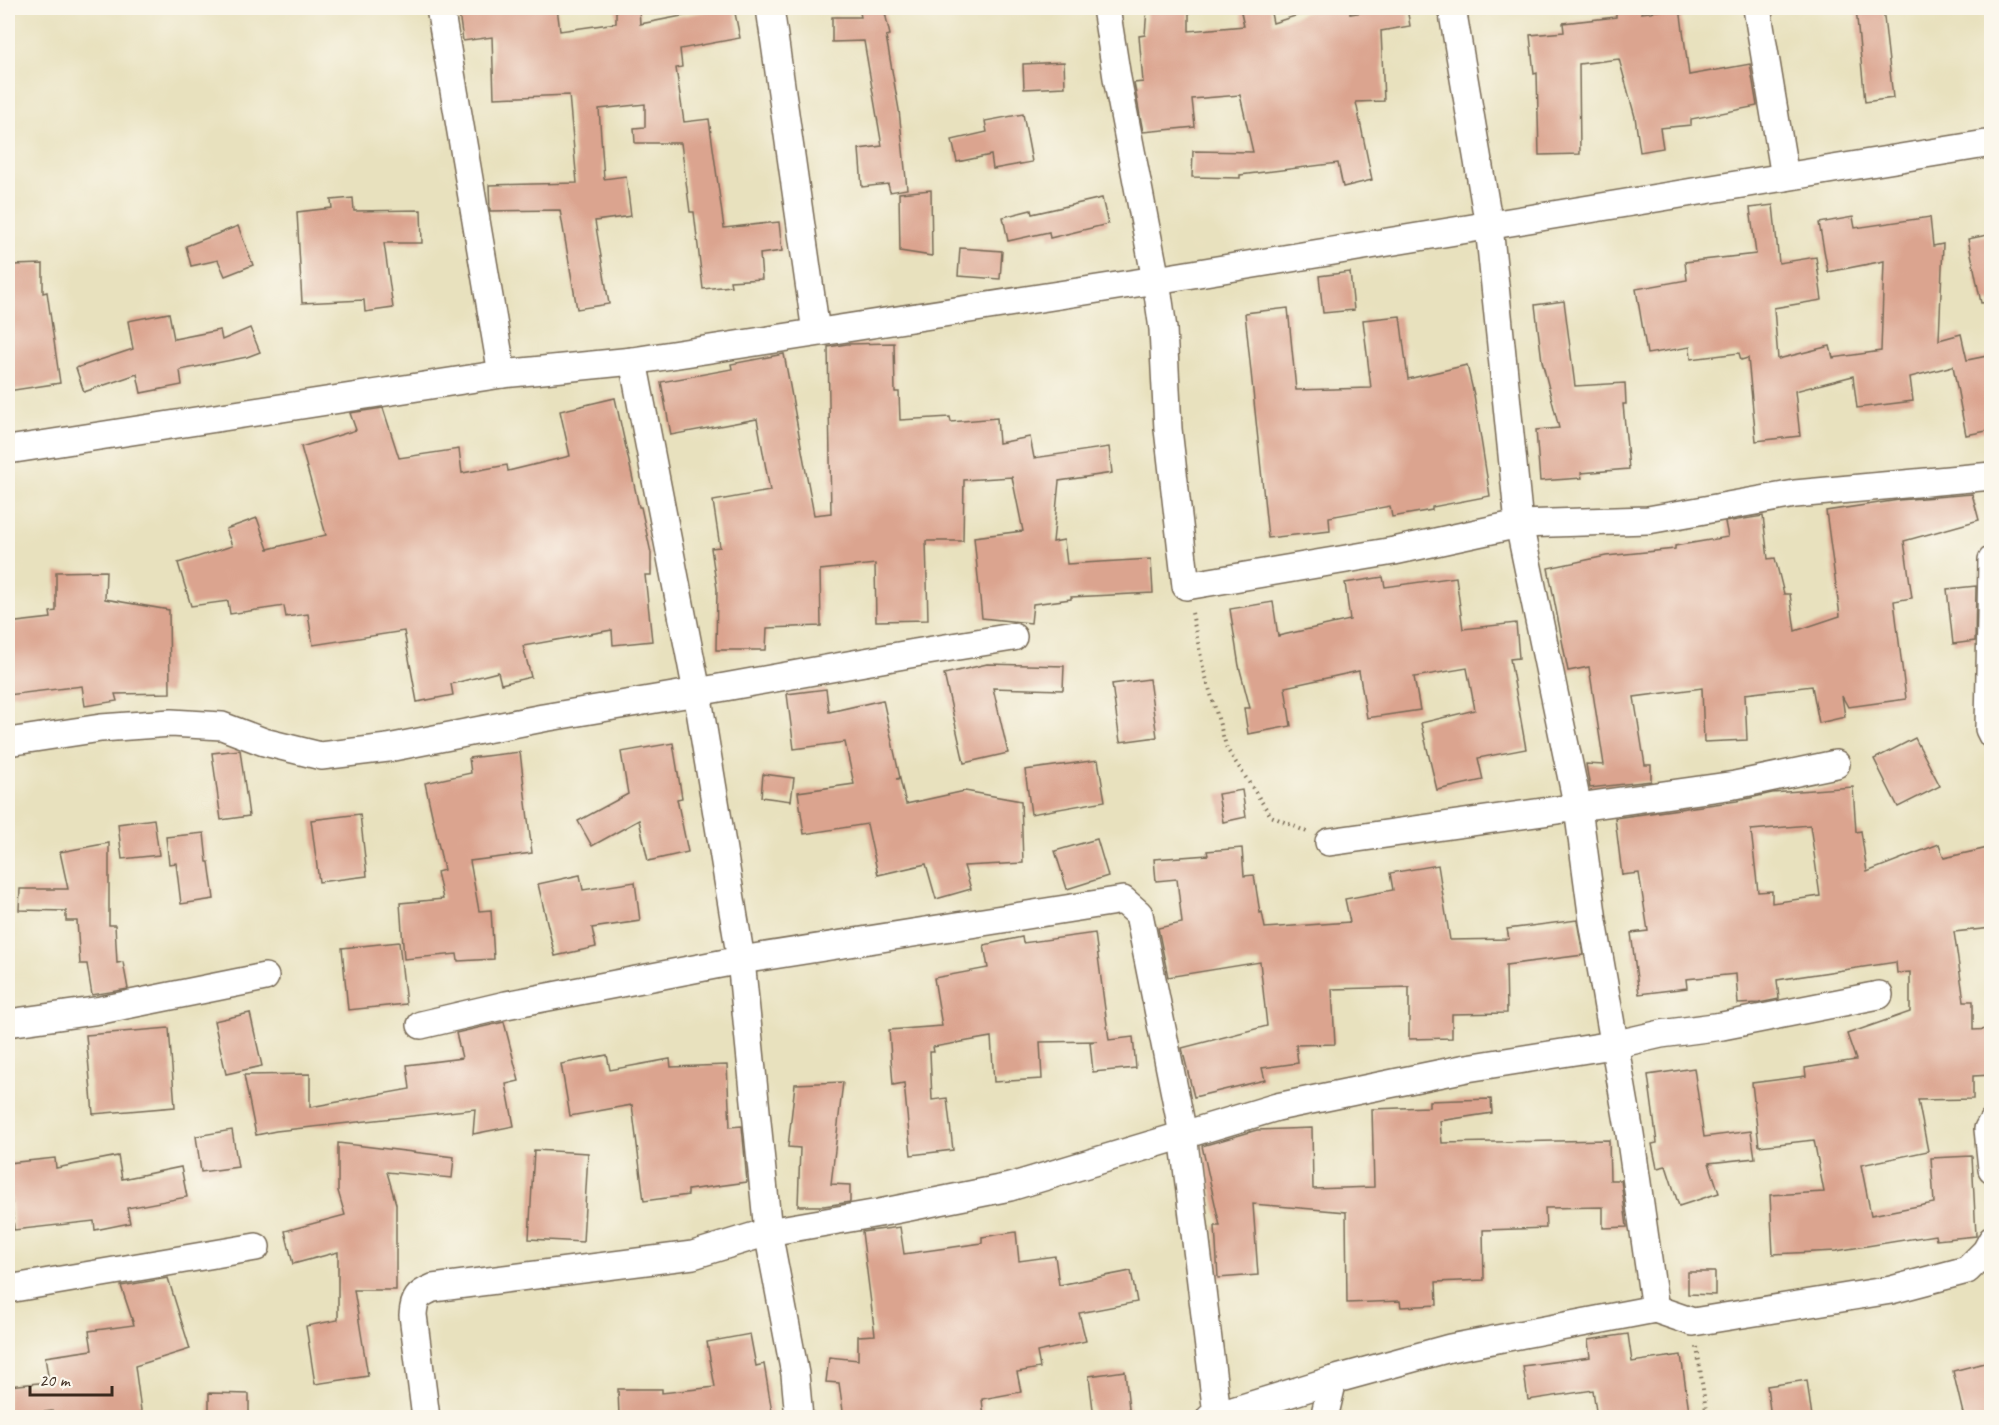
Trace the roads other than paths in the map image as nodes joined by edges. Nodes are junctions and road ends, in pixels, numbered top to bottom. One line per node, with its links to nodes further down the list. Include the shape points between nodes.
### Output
1 (440, 8): 12 (street)
2 (770, 8): 10 (street)
3 (1106, 8): 9 (street)
4 (1452, 8): 8 (street)
5 (1757, 8): 7 (street)
6 (1992, 144): 7 (street)
7 (1785, 177): 8 (street)
8 (1489, 226): 9 (street); 15 (street)
9 (1156, 280): 10 (street); 15 (street, via 1186,586 1394,551)
10 (816, 332): 11 (street)
11 (633, 361): 12 (street); 18 (street)
12 (502, 374): 13 (street)
13 (8, 450)
14 (1992, 476): 15 (street, via 1796,494 1648,520)
15 (1519, 524): 22 (street)
16 (1992, 560): 19 (street)
17 (1013, 637): 18 (street)
18 (697, 692): 20 (street, via 388,748 321,756 264,742 222,726 171,723 101,728); 24 (street)
19 (1992, 735)
20 (8, 742)
21 (1836, 764): 22 (street, via 1735,785)
22 (1578, 808): 23 (street); 29 (street)
23 (1329, 842)
24 (741, 960): 28 (street); 31 (street, via 1123,900 1139,914); 33 (street)
25 (265, 977): 27 (street, via 101,1010)
26 (1878, 995): 29 (street)
27 (8, 1023)
28 (422, 1025)
29 (1613, 1045): 31 (street, via 1467,1068 1277,1107); 37 (street)
30 (1992, 1122): 32 (street, via 1988,1129)
31 (1184, 1134): 33 (street, via 1010,1187); 39 (street)
32 (1992, 1169)
33 (768, 1232): 40 (street, via 693,1255 433,1288 420,1293 413,1315); 41 (street, via 795,1374)
34 (1992, 1240): 37 (street, via 1967,1270 1891,1290 1693,1322)
35 (256, 1247): 36 (street)
36 (8, 1289)
37 (1655, 1309): 38 (street, via 1450,1348)
38 (1333, 1380): 39 (street); 42 (street)
39 (1214, 1416)
40 (426, 1418)
41 (799, 1418)
42 (1324, 1418)

